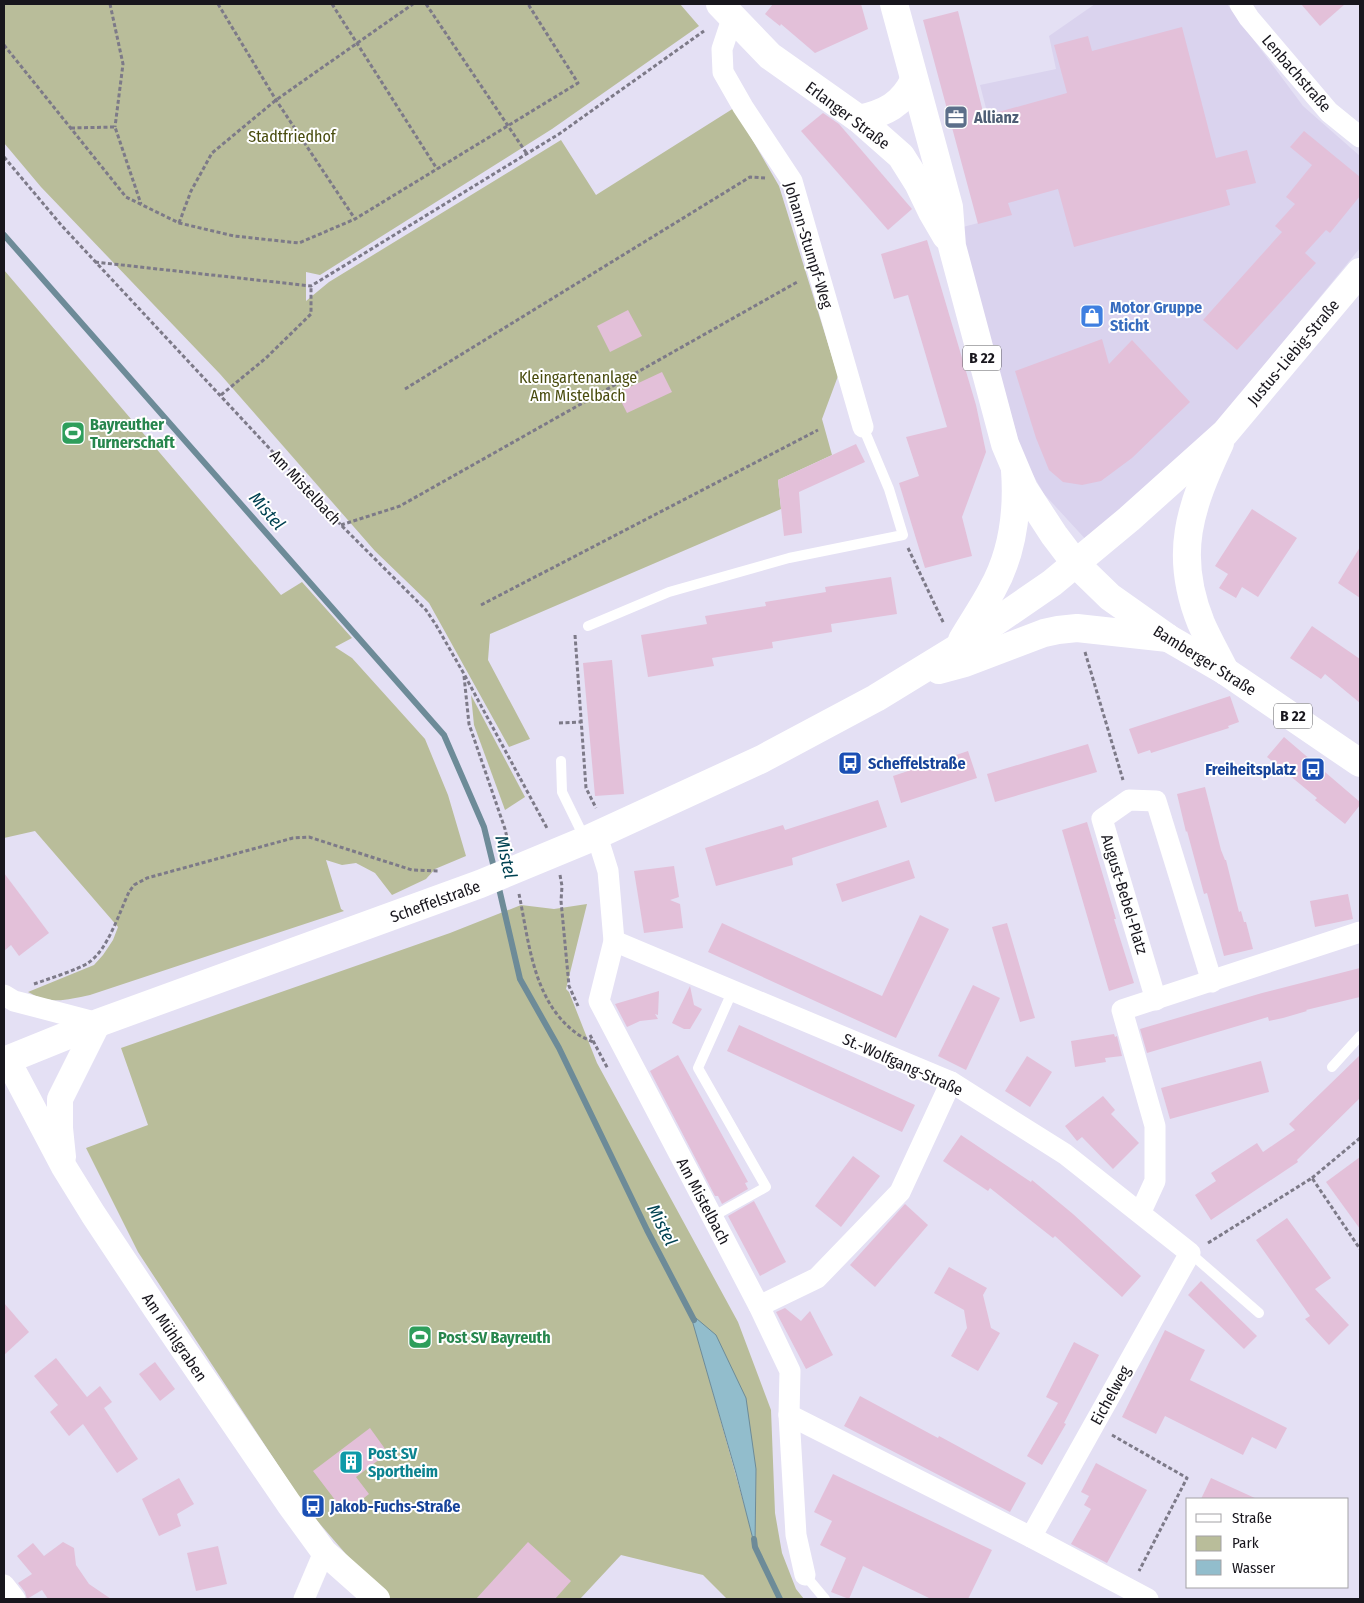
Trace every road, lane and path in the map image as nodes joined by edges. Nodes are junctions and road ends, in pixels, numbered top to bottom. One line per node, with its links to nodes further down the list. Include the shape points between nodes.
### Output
1 (110, 4): 16 (path, via 123,64)
2 (218, 4): 13 (path)
3 (332, 4): 10 (path)
4 (413, 4): 10 (path)
5 (426, 4): 15 (path)
6 (528, 4): 15 (path, via 578,83)
7 (894, 4): 12 (main road, B 22)
8 (1240, 4): 18 (street, Lenbachstraße, via 1330,112)
9 (726, 11): 14 (main road, Erlanger Straße / B 22, via 770,56); 19 (path, via 704,31); 33 (street, Johann-Stumpf-Weg, via 723,72 792,181)
10 (358, 42): 13 (path); 21 (path)
11 (4, 45): 17 (path)
12 (914, 80): 14 (main road, via 908,92 894,105 875,116); 26 (main road, B 22, via 949,207)
13 (276, 100): 24 (path); 25 (path, via 212,153)
14 (859, 119): 26 (main road, Erlanger Straße / B 22, via 905,162)
15 (508, 126): 19 (path); 21 (path)
16 (115, 127): 17 (path); 23 (path)
17 (71, 128): 23 (path, via 126,197)
18 (1360, 137)
19 (527, 154): 30 (path)
20 (4, 157): 27 (path, Am Mistelbach)
21 (437, 169): 24 (path)
22 (768, 179): 31 (path, via 750,176)
23 (141, 205): 25 (path)
24 (355, 219): 25 (path, via 299,243 234,236)
25 (179, 223)
26 (952, 246): 36 (main road, B 22, via 1005,444)
27 (95, 262): 30 (path); 32 (path, Am Mistelbach)
28 (1360, 272): 35 (main road, Justus-Liebig-Straße)
29 (802, 279): 37 (path, via 400,506)
30 (311, 286): 32 (path, via 311,314 266,358)
31 (405, 388)
32 (221, 395): 37 (path, Am Mistelbach)
33 (863, 427): 38 (lane, via 889,489)
34 (818, 430): 40 (path)
35 (1225, 433): 39 (main road); 45 (main road, via 1203,479 1185,554 1190,588 1201,623)
36 (1015, 470): 39 (main road, B 22, via 1044,521); 44 (main road, via 1016,511 1007,555 993,590)
37 (341, 525): 46 (path, Am Mistelbach, via 426,610)
38 (903, 535): 41 (lane, via 788,558 669,592); 44 (path)
39 (1076, 564): 43 (main road, Bamberger Straße / B 22, via 1124,608); 44 (main road)
40 (481, 605)
41 (588, 626): 48 (path, via 575,630)
42 (1077, 628): 43 (main road); 47 (main road, via 1044,633 964,663); 53 (path)
43 (1168, 638): 45 (main road, Bamberger Straße / B 22)
44 (956, 649): 47 (main road, Scheffelstraße)
45 (1225, 671): 51 (main road, Bamberger Straße / B 22)
46 (464, 674): 54 (path, via 469,724); 56 (path, Am Mistelbach, via 548,830)
47 (911, 677): 55 (main road, Scheffelstraße, via 762,759)
48 (581, 722): 49 (path); 52 (path)
49 (559, 723)
50 (561, 761): 55 (lane, via 562,792)
51 (1360, 763)
52 (586, 788)
53 (1129, 800): 61 (street, via 1156,801); 64 (street, August-Bebel-Platz, via 1102,819)
54 (505, 828)
55 (592, 838): 56 (main road, Scheffelstraße); 60 (street, Am Mistelbach, via 608,871)
56 (553, 854): 65 (path, Am Mistelbach, via 562,886 560,901 568,986); 66 (main road, Scheffelstraße, via 480,884)
57 (439, 872): 63 (path, via 412,870 309,837 294,838 148,878 134,885 129,892 95,958)
58 (521, 905): 67 (path, via 531,959 544,995 560,1018 577,1034 594,1042)
59 (1360, 932): 61 (street)
60 (614, 941): 62 (street, St.-Wolfgang-Straße); 76 (street, Am Mistelbach, via 599,1001)
61 (1212, 982): 64 (street)
62 (733, 990): 71 (street, St.-Wolfgang-Straße); 76 (lane, via 698,1068 766,1187)
63 (6, 996): 66 (street, via 14,1002)
64 (1156, 1000): 75 (street, via 1122,1010 1155,1126 1155,1181)
65 (579, 1010)
66 (98, 1023): 69 (main road, Scheffelstraße); 73 (street, via 60,1099)
67 (590, 1034)
68 (1360, 1036): 70 (lane)
69 (5, 1058): 73 (street, Am Mühlgraben)
70 (1332, 1067)
71 (951, 1082): 75 (street, St.-Wolfgang-Straße, via 1065,1154); 79 (street, via 900,1192 816,1278)
72 (1360, 1138): 74 (path)
73 (64, 1167): 84 (street, Am Mühlgraben, via 151,1302)
74 (1312, 1178): 77 (path); 78 (path)
75 (1139, 1212): 78 (street, St.-Wolfgang-Straße)
76 (712, 1217): 79 (street, Am Mistelbach)
77 (1360, 1249)
78 (1190, 1253): 80 (lane); 82 (street, Eichelweg)
79 (759, 1306): 81 (street, Am Mistelbach, via 790,1371)
80 (1258, 1313)
81 (789, 1415): 83 (street); 85 (street, Am Mistelbach, via 796,1535)
82 (1093, 1425): 83 (street, Eichelweg); 87 (path, via 1187,1478)
83 (1031, 1537): 87 (street)
84 (324, 1552): 89 (street); 90 (street, Am Mühlgraben)
85 (805, 1575): 91 (lane)
86 (4, 1585): 88 (street)
87 (1130, 1589): 92 (street)
88 (15, 1599)
89 (304, 1599)
90 (377, 1599)
91 (825, 1599)
92 (1148, 1599)

